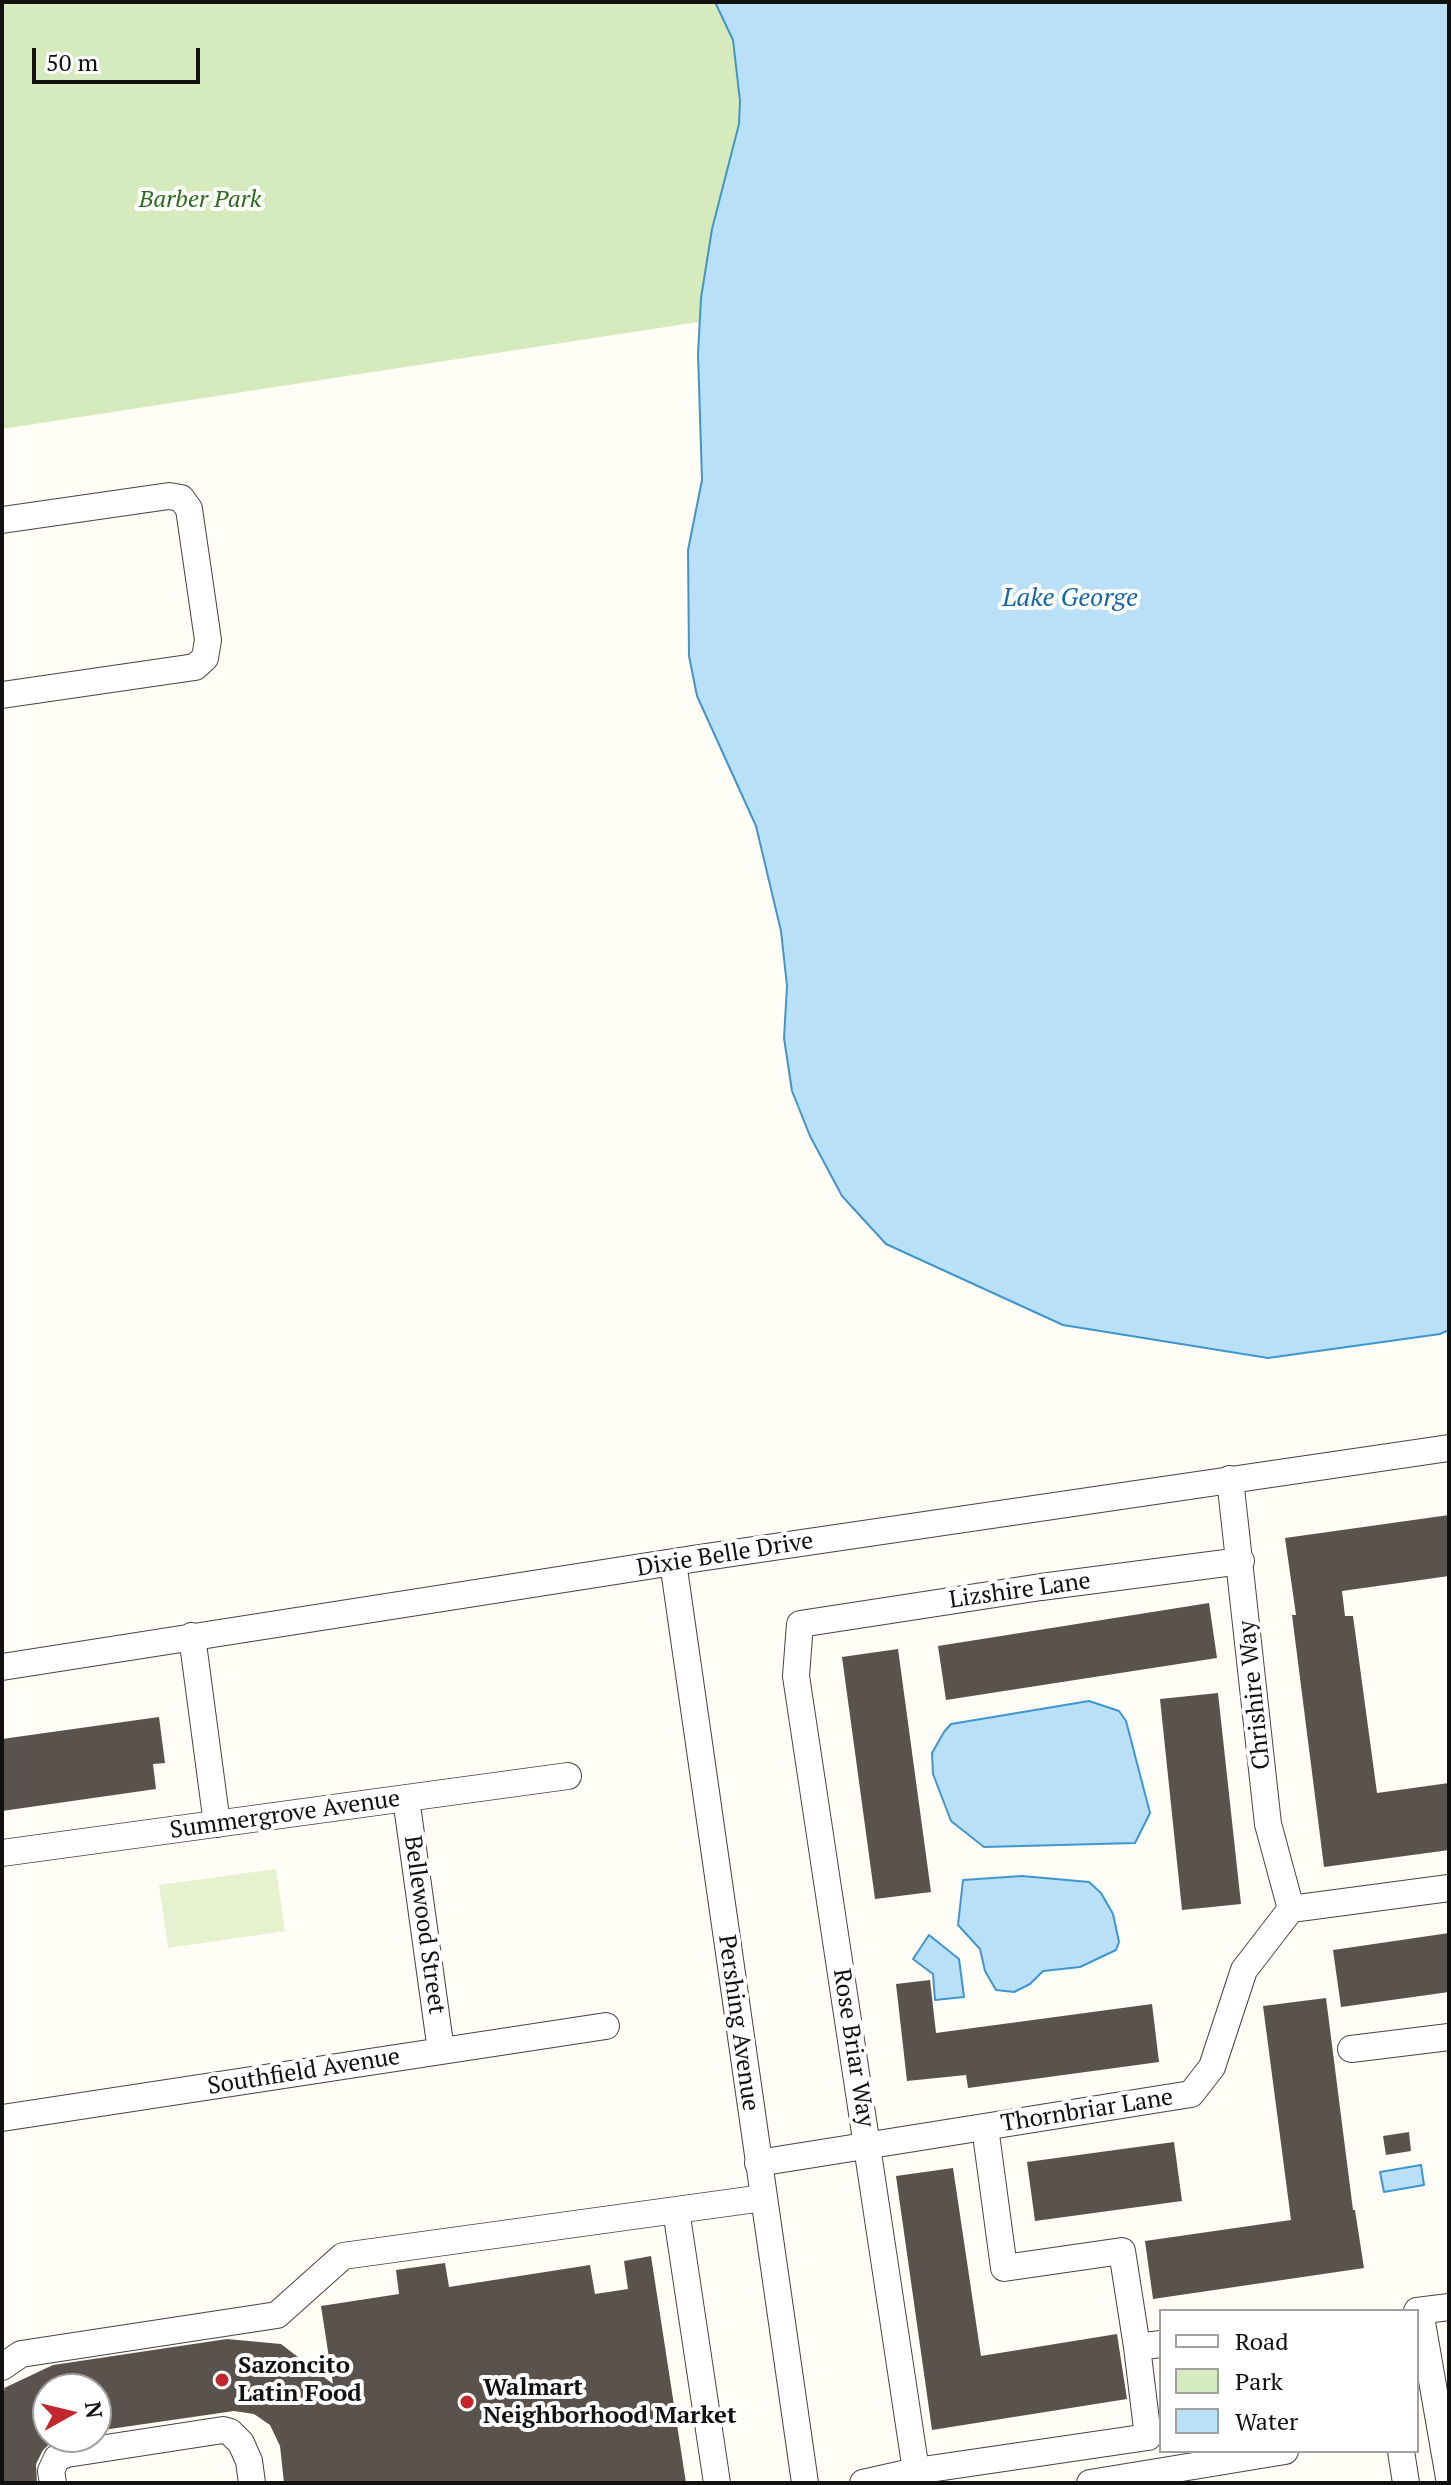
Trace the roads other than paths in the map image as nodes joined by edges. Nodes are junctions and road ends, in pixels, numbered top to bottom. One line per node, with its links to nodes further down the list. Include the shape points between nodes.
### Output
1 (2, 520): 2 (street, via 181,498 189,509 208,640 205,658 195,667)
2 (2, 695)
3 (1449, 1448): 4 (street, Dixie Belle Drive)
4 (1230, 1479): 5 (street, Chrishire Way); 6 (street, Dixie Belle Drive)
5 (1241, 1561): 7 (street, Lizshire Lane); 15 (street, Chrishire Way, via 1268,1824)
6 (673, 1562): 8 (street, Dixie Belle Drive); 23 (street, Pershing Avenue)
7 (800, 1624): 22 (street, Rose Briar Way, via 796,1676)
8 (192, 1636): 9 (street, Dixie Belle Drive); 12 (street)
9 (2, 1667)
10 (568, 1776): 11 (street, Summergrove Avenue)
11 (406, 1798): 12 (street, Summergrove Avenue); 19 (street, Bellewood Street)
12 (217, 1824): 13 (street, Summergrove Avenue)
13 (2, 1853)
14 (1449, 1888): 15 (street)
15 (1291, 1909): 21 (street, Thornbriar Lane, via 1244,1970 1212,2067 1191,2094)
16 (606, 2026): 19 (street, Southfield Avenue)
17 (1449, 2037): 18 (street)
18 (1351, 2049)
19 (441, 2051): 20 (street, Southfield Avenue)
20 (2, 2118)
21 (985, 2127): 22 (street, Thornbriar Lane); 29 (street, via 1004,2268 1122,2251)
22 (868, 2145): 23 (street, Thornbriar Lane); 33 (street, Rose Briar Way)
23 (758, 2163): 24 (street, Pershing Avenue)
24 (763, 2198): 25 (street); 38 (street, Pershing Avenue)
25 (676, 2210): 30 (street, via 343,2256 277,2315 21,2354); 37 (street)
26 (1449, 2307): 27 (street)
27 (1419, 2311)
28 (1419, 2316): 34 (street)
29 (1149, 2345): 33 (street, via 1148,2437)
30 (2, 2367)
31 (1273, 2453): 40 (street)
32 (1401, 2453): 41 (street)
33 (916, 2471): 39 (street)
34 (1449, 2474)
35 (53, 2483): 36 (street, via 57,2458 67,2454 223,2430 241,2443)
36 (252, 2483)
37 (717, 2483)
38 (805, 2483)
39 (863, 2483)
40 (1093, 2483)
41 (1406, 2483)

